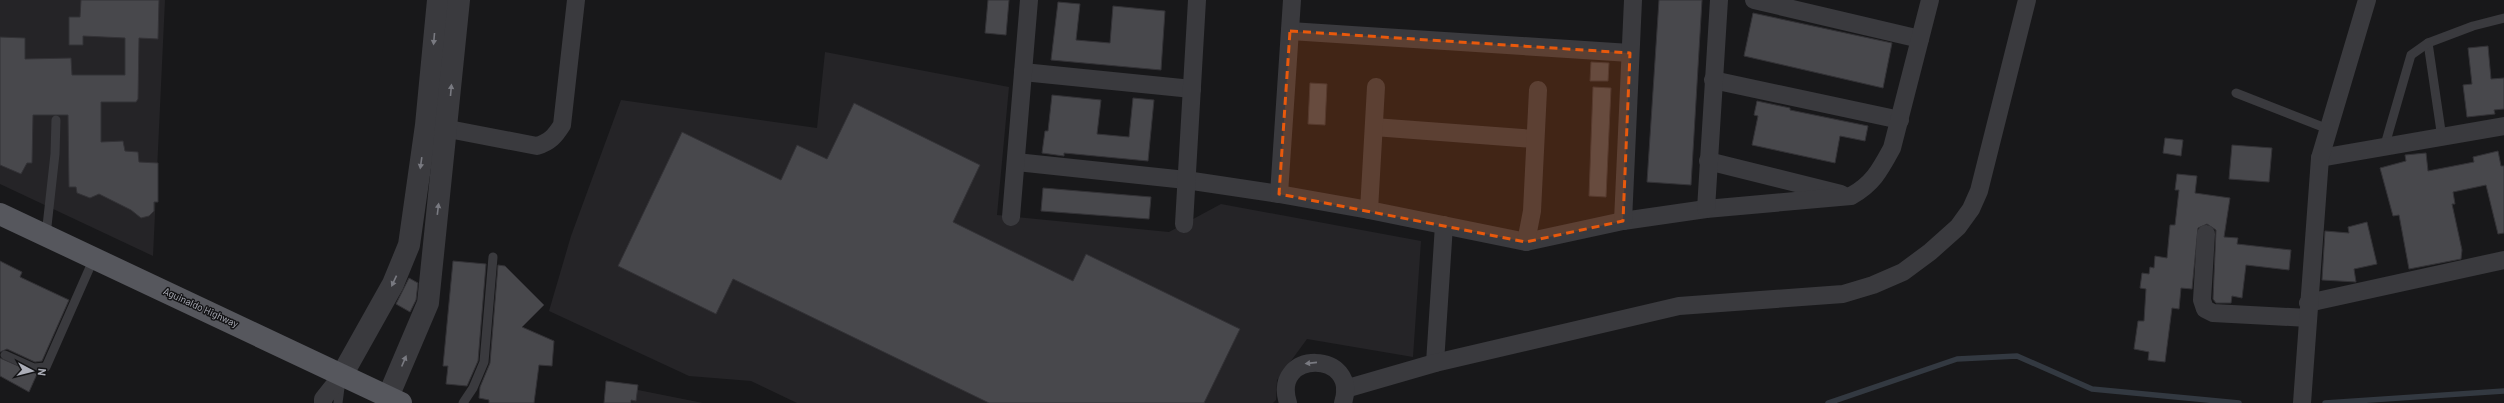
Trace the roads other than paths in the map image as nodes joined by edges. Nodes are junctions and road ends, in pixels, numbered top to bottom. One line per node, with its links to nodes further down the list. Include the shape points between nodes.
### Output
1 (438, 0): 26 (street, one-way to 26)
2 (459, 0): 29 (street, one-way to 2)
3 (576, 0): 29 (street, via 562,125 554,137 537,146)
4 (1029, 0): 18 (street)
5 (1197, 0): 21 (street)
6 (1292, 0): 14 (street)
7 (1633, 0): 17 (street)
8 (1719, 0): 19 (street)
9 (1754, 0): 15 (street)
10 (1930, 0): 15 (street)
11 (2027, 0): 55 (street, via 1979,191 1971,209 1958,227 1904,272 1874,285 1843,294 1679,306)
12 (2368, 0): 30 (street)
13 (2504, 18): 16 (lane, via 2473,26)
14 (1290, 31): 17 (street); 38 (street)
15 (1920, 39): 25 (street)
16 (2428, 43): 31 (lane); 33 (lane, via 2411,55)
17 (1630, 53): 44 (street)
18 (1023, 72): 21 (street); 36 (street)
19 (1713, 80): 25 (street); 35 (street)
20 (1376, 87): 28 (street)
21 (1192, 88): 37 (street)
22 (1538, 90): 32 (street)
23 (2236, 93): 30 (lane)
24 (56, 120): 48 (lane)
25 (1900, 120): 39 (street, via 1892,148 1880,170 1867,187)
26 (426, 125): 29 (street); 56 (street, one-way to 56, via 409,245 393,284)
27 (2504, 126): 31 (street)
28 (1374, 127): 32 (street); 41 (street)
29 (447, 129): 58 (street, one-way to 29, via 428,303)
30 (2328, 129): 34 (street)
31 (2442, 138): 33 (street)
32 (1534, 139): 49 (street, via 1532,211)
33 (2384, 148): 34 (street)
34 (2320, 158): 53 (street)
35 (1708, 161): 39 (street); 40 (street)
36 (1016, 162): 37 (street); 43 (street)
37 (1186, 180): 38 (street); 45 (street)
38 (1279, 194): 41 (street)
39 (1851, 196): 40 (street)
40 (1706, 209): 44 (street)
41 (1369, 210): 46 (street)
42 (0, 214): 48 (main road, Aguinaldo Highway)
43 (1011, 217)
44 (1623, 221): 49 (street)
45 (1184, 224)
46 (1444, 225): 49 (street); 55 (street)
47 (2206, 234): 53 (street, via 2202,300 2205,309 2213,313)
48 (46, 235): 51 (main road, Aguinaldo Highway)
49 (1526, 242)
50 (493, 257): 61 (lane, via 484,362 473,388)
51 (94, 258): 54 (lane, via 46,367 34,368); 56 (main road, Aguinaldo Highway)
52 (2504, 260): 53 (street)
53 (2308, 310): 63 (street)
54 (5, 355)
55 (1435, 363): 57 (street)
56 (342, 375): 58 (main road, Aguinaldo Highway); 59 (street, via 323,399); 60 (lane)
57 (1344, 396): 62 (street, one-way to 62, via 1338,372 1331,366 1323,363 1305,364 1294,372 1287,383)
58 (395, 400)
59 (323, 403)
60 (338, 403)
61 (463, 403)
62 (1287, 403)
63 (2302, 403)

